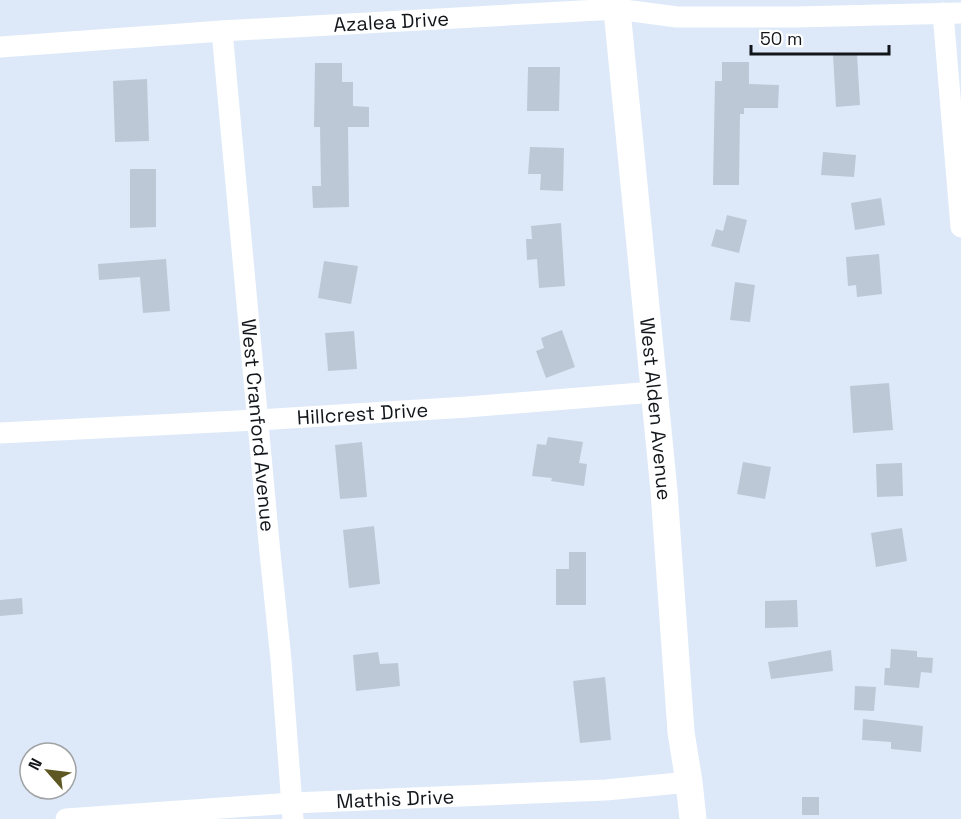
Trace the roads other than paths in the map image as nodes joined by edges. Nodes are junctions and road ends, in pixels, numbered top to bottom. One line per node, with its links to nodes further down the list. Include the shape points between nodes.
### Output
1 (616, 5): 2 (street, Azalea Drive, via 677,17); 3 (street, Azalea Drive); 6 (street, West Alden Avenue)
2 (952, 13): 5 (street)
3 (222, 31): 4 (street, Azalea Drive); 7 (street, West Cranford Avenue)
4 (0, 47)
5 (961, 226)
6 (653, 392): 7 (street, Hillcrest Drive); 9 (street, West Alden Avenue, via 681,732)
7 (258, 420): 8 (street, Hillcrest Drive); 10 (street, West Cranford Avenue)
8 (0, 433)
9 (689, 782): 10 (street, Mathis Drive); 12 (street, West Alden Avenue)
10 (293, 811): 11 (street, Mathis Drive)
11 (66, 819)
12 (693, 819)

